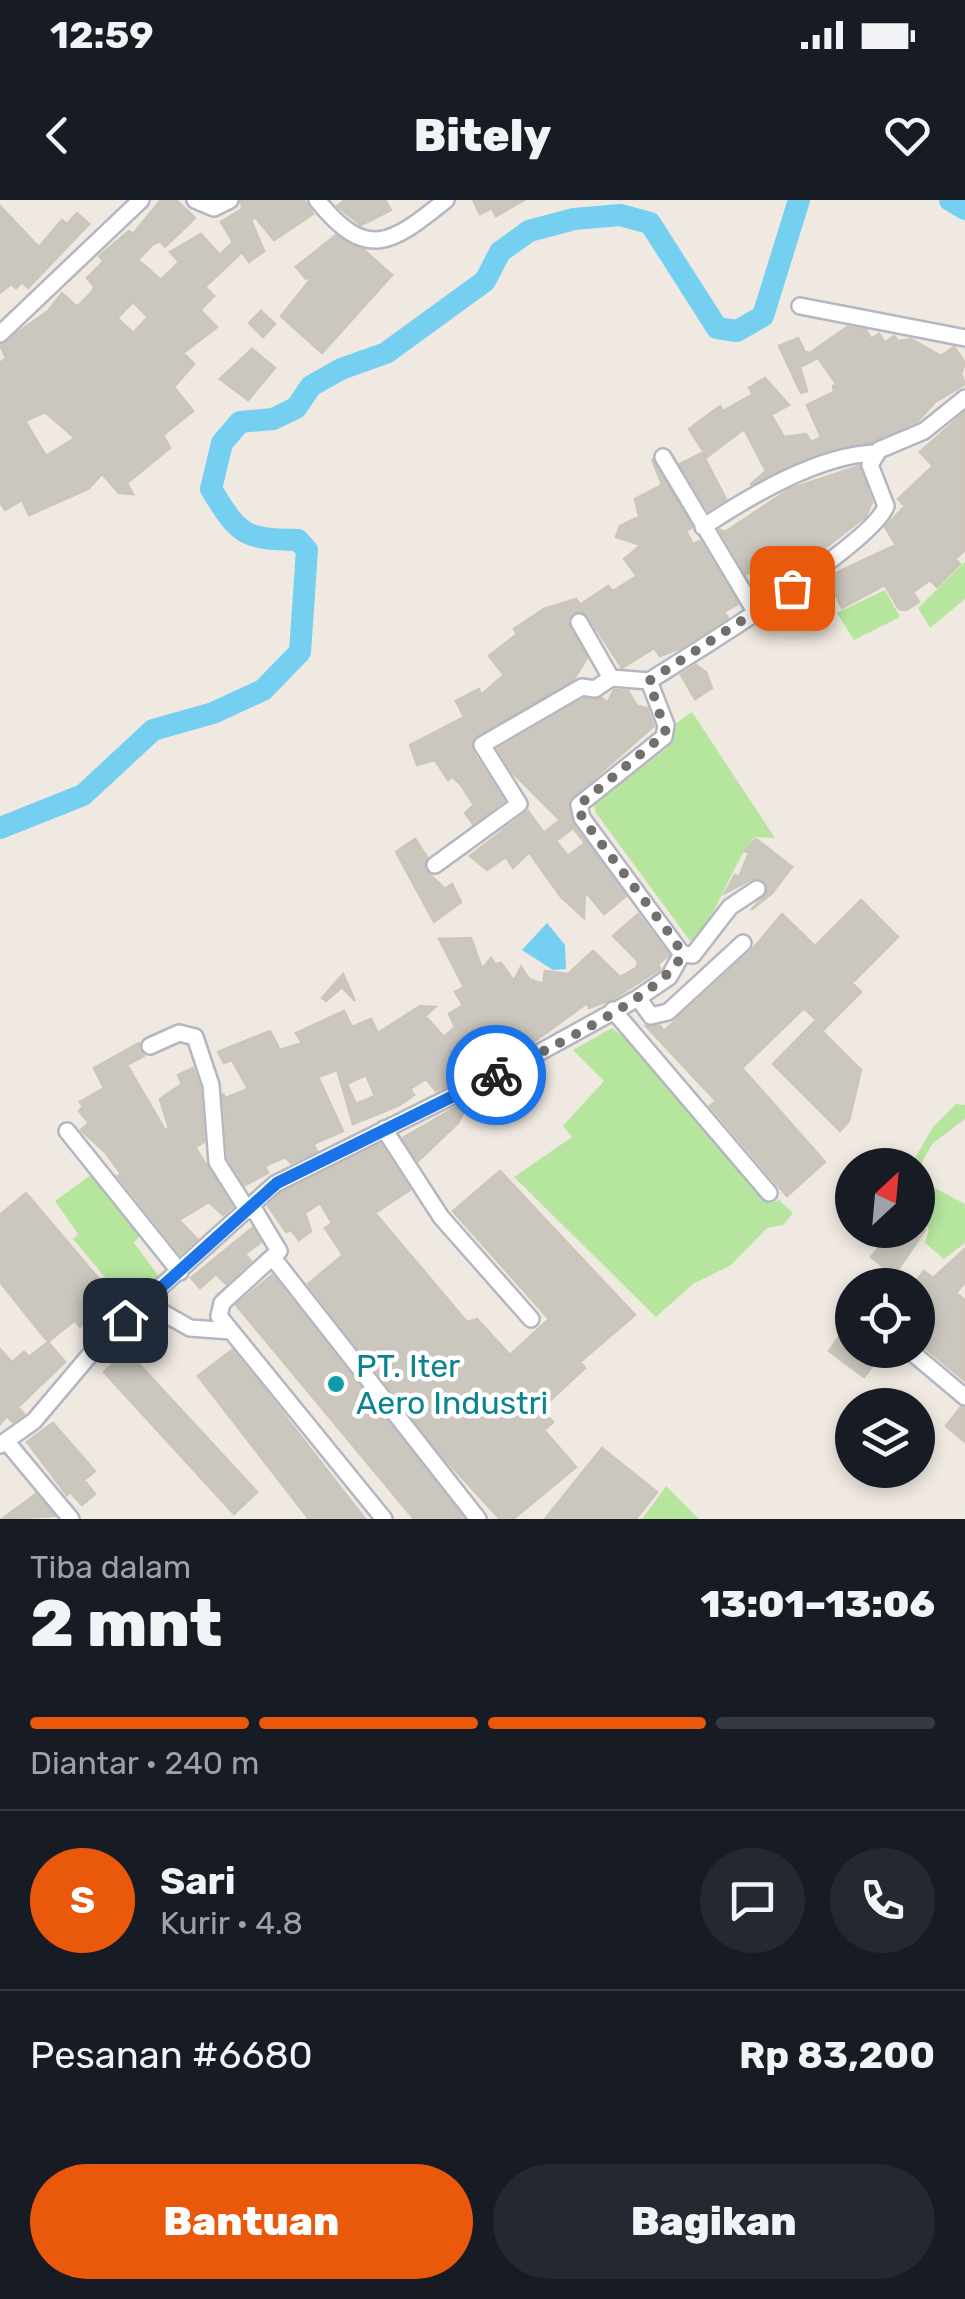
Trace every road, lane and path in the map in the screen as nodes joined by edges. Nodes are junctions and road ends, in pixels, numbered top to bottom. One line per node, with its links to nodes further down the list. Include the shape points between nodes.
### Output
1 (141, 200): 7 (street)
2 (196, 200): 3 (street, via 214,208)
3 (230, 200)
4 (317, 200): 5 (street, via 340,228 370,241 406,232)
5 (446, 200)
6 (800, 306): 8 (street)
7 (0, 334)
8 (965, 338)
9 (965, 398): 10 (street, via 924,432)
10 (875, 454): 12 (street, via 853,454 806,473); 13 (street, via 870,465 886,506 881,518)
11 (663, 457): 12 (street)
12 (703, 527): 13 (street)
13 (755, 612): 16 (street)
14 (579, 622): 15 (street)
15 (611, 678): 16 (street); 17 (street, via 595,689 566,694 482,746 519,804)
16 (649, 681): 20 (street, via 666,733 578,810)
17 (434, 865)
18 (756, 889): 20 (street, via 730,907 692,955)
19 (742, 942): 21 (street, via 668,1012 651,1016)
20 (682, 954): 21 (street, via 669,977)
21 (638, 998): 22 (street)
22 (613, 1010): 24 (street); 26 (street)
23 (150, 1046): 27 (street, via 179,1033 195,1037 211,1085 218,1166)
24 (384, 1129): 27 (street, via 301,1168); 31 (street, via 441,1216)
25 (67, 1132): 29 (street)
26 (769, 1193)
27 (250, 1208): 28 (street, via 278,1248); 29 (street)
28 (274, 1258): 32 (street, via 220,1306); 38 (street)
29 (180, 1272): 30 (street)
30 (146, 1304): 32 (street, via 190,1328); 35 (street, via 93,1349 34,1421)
31 (531, 1320)
32 (231, 1331): 37 (street)
33 (930, 1368): 34 (street)
34 (965, 1397)
35 (3, 1443): 36 (street)
36 (71, 1519)
37 (384, 1519)
38 (478, 1519)

